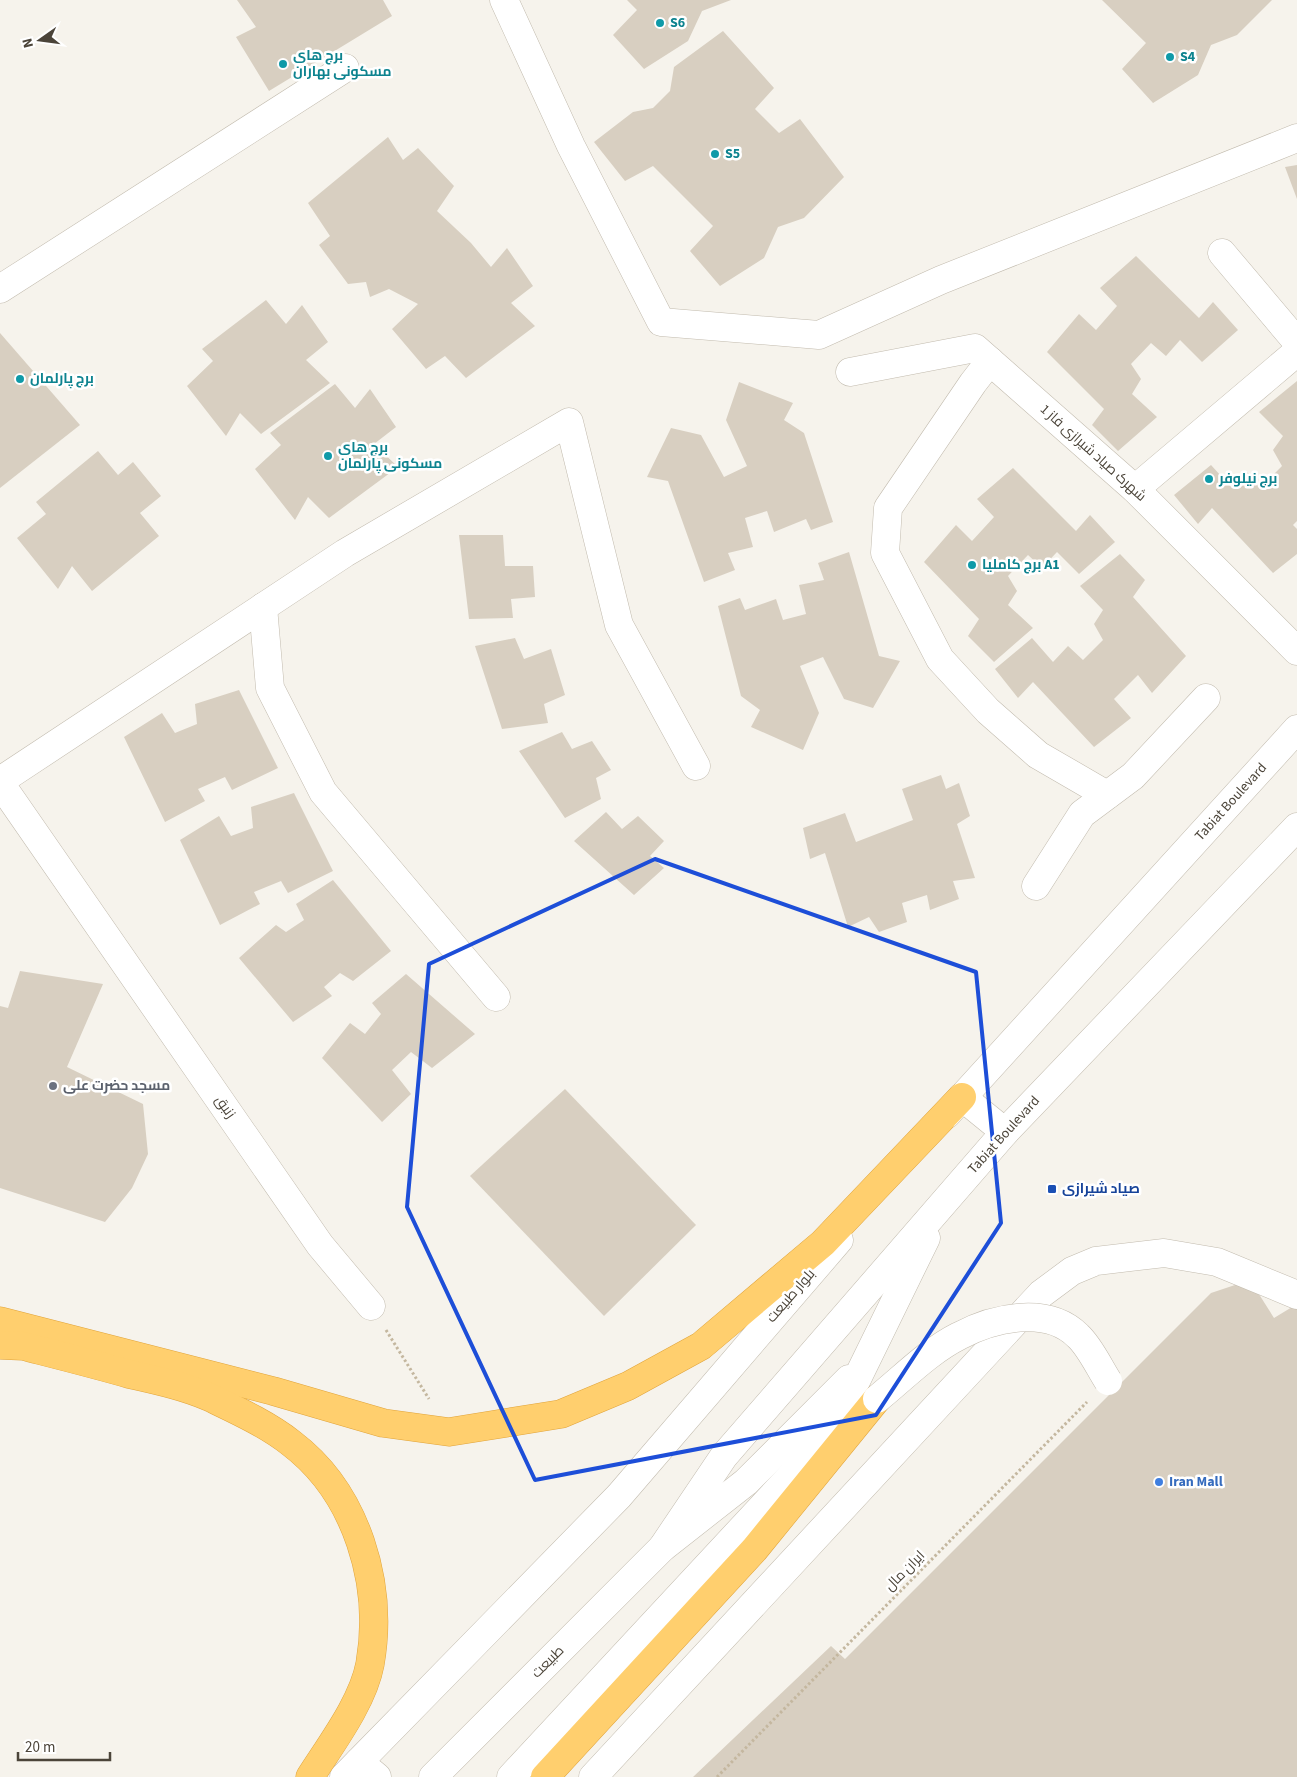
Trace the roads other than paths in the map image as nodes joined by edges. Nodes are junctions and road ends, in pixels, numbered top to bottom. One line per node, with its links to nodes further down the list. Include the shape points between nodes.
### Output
1 (504, 0): 3 (street, via 571,146 661,322 819,335 941,280)
2 (345, 68): 5 (street)
3 (1297, 138)
4 (1222, 253): 6 (street)
5 (0, 289)
6 (1297, 342)
7 (1297, 352): 10 (street)
8 (990, 361): 9 (street, شهرک صیاد شیرازی فاز 1, via 975,348); 10 (street, شهرک صیاد شیرازی فاز 1); 17 (street, via 888,508 885,553 940,659 988,711 1038,755)
9 (850, 372)
10 (1135, 489): 12 (street, شهرک صیاد شیرازی فاز 1)
11 (263, 607): 15 (street, via 345,553 569,422 619,625); 16 (street); 20 (street, via 270,688 323,792)
12 (1297, 651)
13 (1206, 698): 17 (street, via 1133,776)
14 (1297, 729): 21 (street, Tabiat Boulevard)
15 (696, 766)
16 (0, 782): 25 (street, زنبق, via 320,1245)
17 (1107, 795): 19 (street, via 1082,814)
18 (1297, 827): 22 (street, Tabiat Boulevard)
19 (1036, 886)
20 (496, 997)
21 (962, 1097): 22 (street); 26 (highway, via 823,1243 701,1346 628,1386 561,1414 449,1432 383,1424 273,1391); 32 (street, بلوار طبیعت, via 619,1496)
22 (1005, 1132): 23 (street, Tabiat Boulevard)
23 (943, 1204): 28 (street); 31 (street, Tabiat Boulevard, via 724,1456)
24 (1297, 1295): 37 (street, via 1217,1262 1164,1253 1096,1261 1072,1271 1041,1294)
25 (371, 1306)
26 (0, 1321)
27 (0, 1345): 33 (highway, via 23,1346 208,1397 292,1443 322,1472 349,1514 367,1563 373,1610 370,1665 352,1711)
28 (865, 1364): 31 (street, via 746,1482); 35 (street, via 830,1434)
29 (1108, 1380): 30 (street, bridge, via 1078,1336 1056,1322 1033,1317 996,1321 958,1336)
30 (877, 1399): 36 (highway, via 754,1550)
31 (662, 1548): 34 (street, طبیعت)
32 (360, 1772)
33 (310, 1777)
34 (433, 1777)
35 (511, 1777)
36 (545, 1777)
37 (593, 1777)

